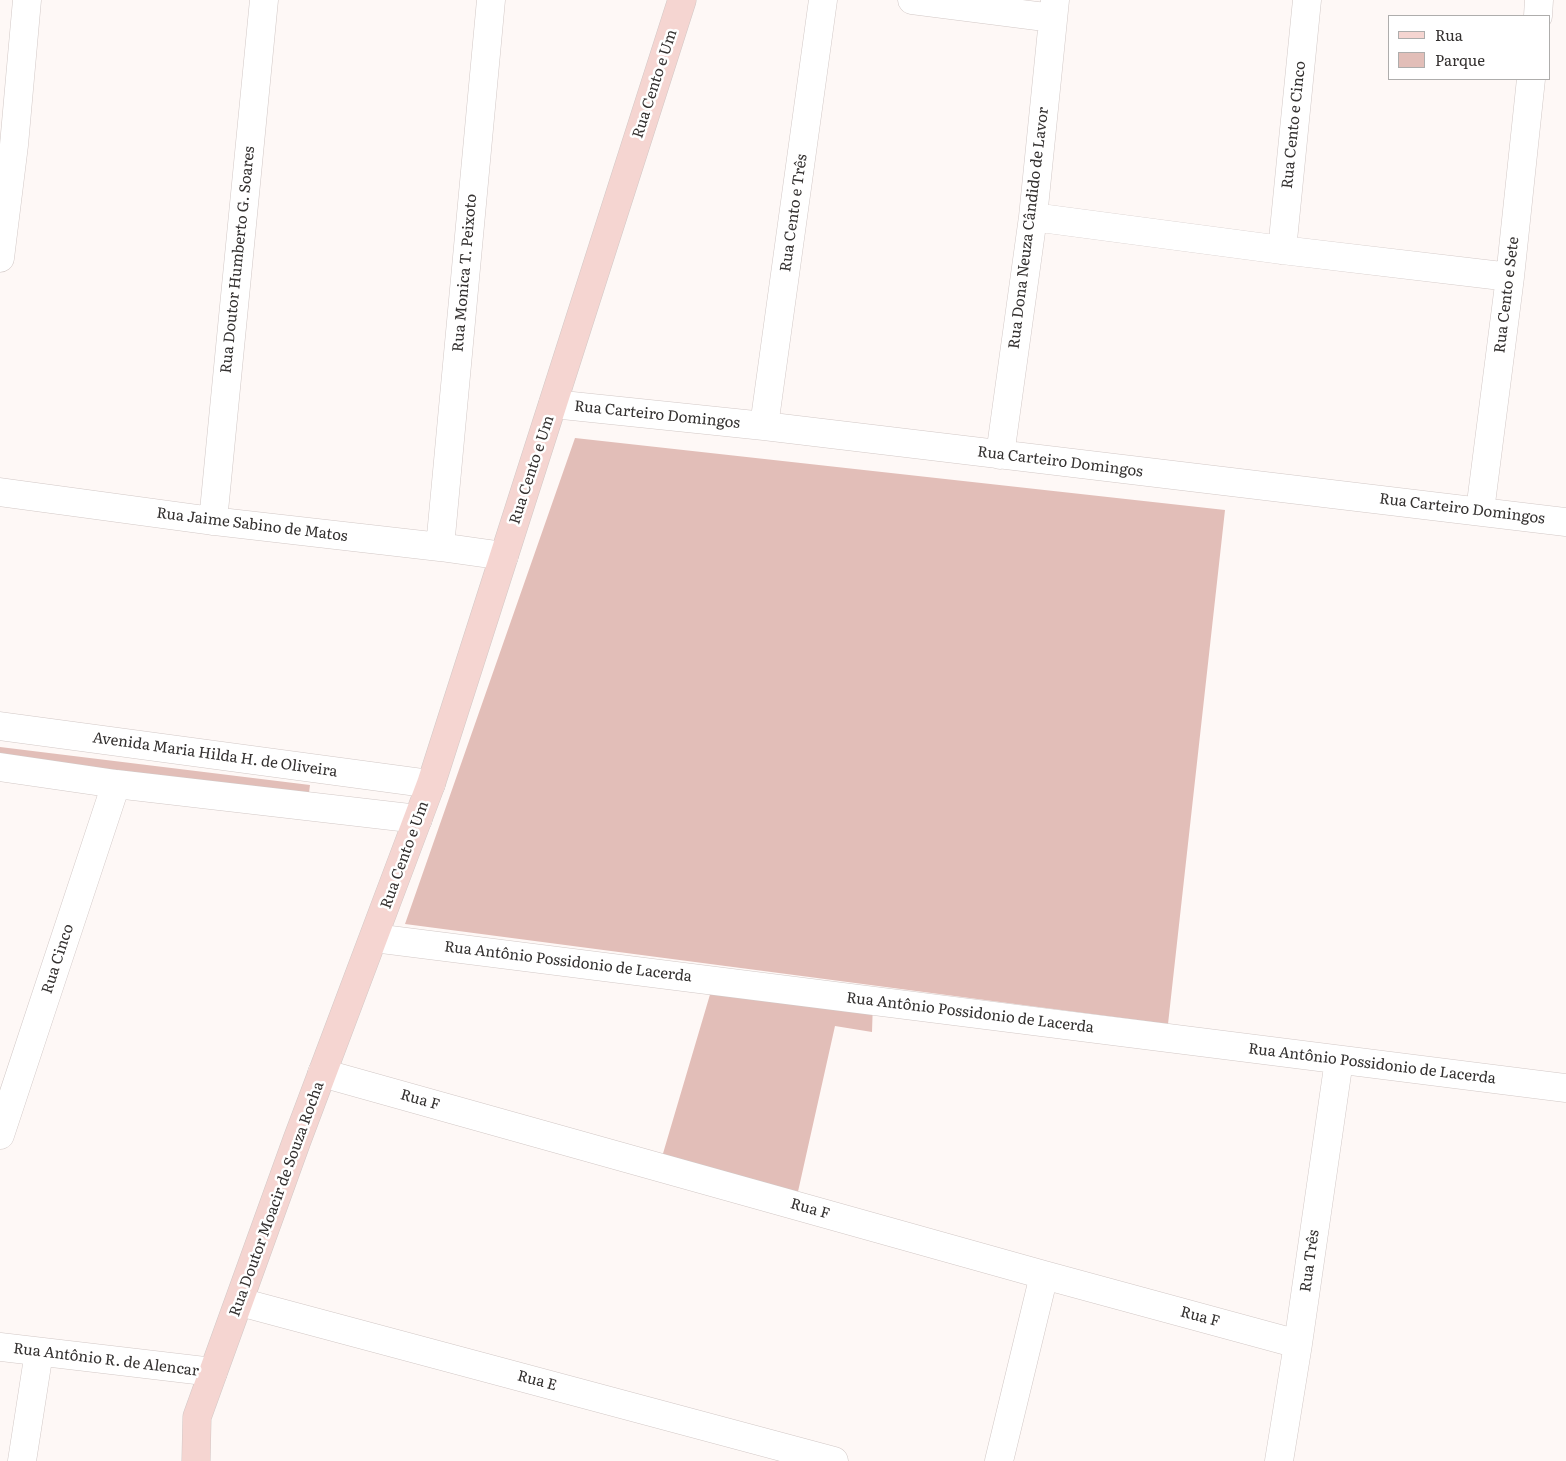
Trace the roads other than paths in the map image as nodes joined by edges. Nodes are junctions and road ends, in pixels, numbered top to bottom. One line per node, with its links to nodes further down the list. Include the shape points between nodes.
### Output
1 (27, 0): 12 (street)
2 (264, 0): 22 (street, Rua Doutor Humberto G. Soares)
3 (491, 0): 24 (street, Rua Monica T. Peixoto)
4 (682, 0): 17 (street, Rua Cento e Um)
5 (823, 0): 18 (street, Rua Cento e Três)
6 (912, 0): 9 (street)
7 (1307, 0): 14 (street, Rua Cento e Cinco)
8 (1539, 0): 10 (street)
9 (1054, 9): 13 (street, Rua Dona Neuza Cândido de Lavor)
10 (1538, 15)
11 (1531, 80): 16 (street, Rua Cento e Sete)
12 (7, 144): 15 (street)
13 (1033, 217): 14 (street); 19 (street, Rua Dona Neuza Cândido de Lavor)
14 (1282, 250): 16 (street)
15 (0, 258)
16 (1510, 277): 21 (street, Rua Cento e Sete)
17 (553, 404): 18 (street, Rua Carteiro Domingos); 25 (street, Rua Cento e Um)
18 (764, 426): 19 (street, Rua Carteiro Domingos)
19 (1000, 455): 21 (street, Rua Carteiro Domingos)
20 (0, 492): 22 (street, Rua Jaime Sabino de Matos)
21 (1480, 511): 23 (street, Rua Carteiro Domingos)
22 (213, 521): 24 (street, Rua Jaime Sabino de Matos)
23 (1566, 522)
24 (440, 547): 25 (street, Rua Jaime Sabino de Matos)
25 (504, 556): 29 (street, Rua Cento e Um)
26 (0, 726): 29 (street, Avenida Maria Hilda H. de Oliveira)
27 (0, 767): 28 (street)
28 (116, 784): 30 (street); 35 (street, Rua Cinco)
29 (431, 784): 30 (street, Rua Cento e Um)
30 (418, 819): 31 (street, Rua Cento e Um)
31 (374, 938): 32 (street, Rua Antônio Possidonio de Lacerda); 33 (street, Rua Doutor Moacir de Souza Rocha)
32 (1339, 1060): 34 (street, Rua Antônio Possidonio de Lacerda); 38 (street, Rua Três)
33 (322, 1073): 36 (street, Rua F); 37 (street, Rua Doutor Moacir de Souza Rocha)
34 (1566, 1088)
35 (0, 1135)
36 (1044, 1275): 38 (street, Rua F); 47 (street)
37 (240, 1302): 41 (street, Rua Doutor Moacir de Souza Rocha); 46 (street, Rua E)
38 (1298, 1344): 48 (street, Rua Três)
39 (0, 1346): 40 (street, Rua Antônio R. de Alencar)
40 (39, 1352): 41 (street, Rua Antônio R. de Alencar); 43 (street)
41 (213, 1372): 42 (street, Rua Doutor Moacir de Souza Rocha)
42 (197, 1417): 44 (street, Rua Doutor Moacir de Souza Rocha); 45 (street)
43 (22, 1461)
44 (182, 1461)
45 (196, 1461)
46 (834, 1461)
47 (999, 1461)
48 (1279, 1461)

